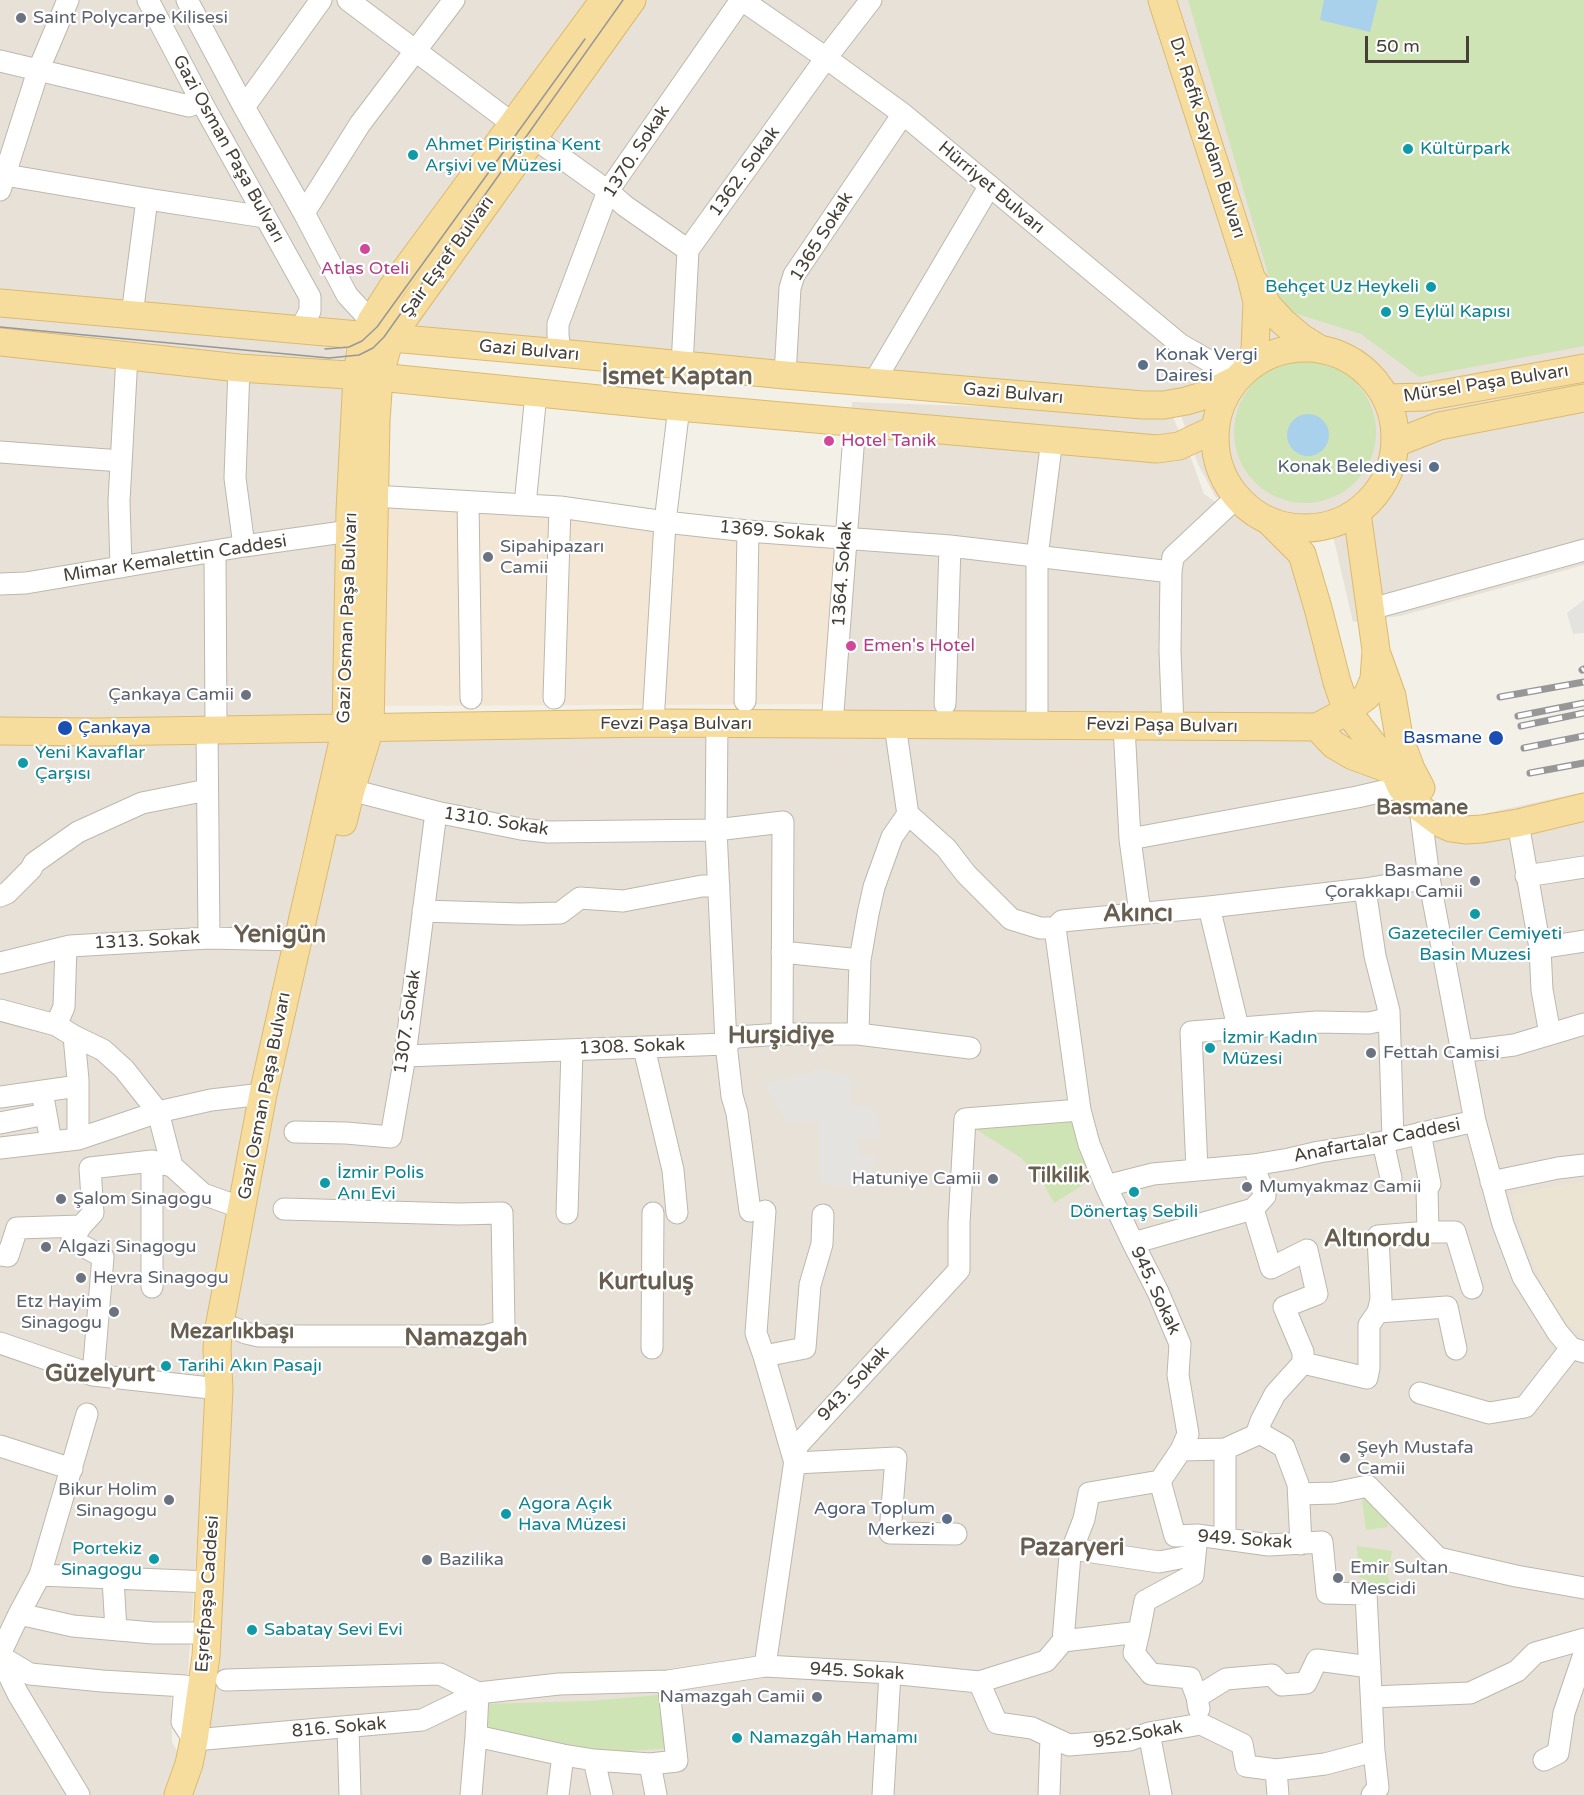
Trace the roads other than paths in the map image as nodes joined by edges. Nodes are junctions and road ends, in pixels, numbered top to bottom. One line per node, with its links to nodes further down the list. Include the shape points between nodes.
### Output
1 (68, 0): 15 (street)
2 (148, 0): 16 (street, Gazi Osman Paşa Bulvarı)
3 (187, 0): 17 (street, Gazi Osman Paşa Bulvarı)
4 (321, 0): 17 (street)
5 (348, 0): 12 (street)
6 (454, 0): 12 (street)
7 (604, 0): 19 (main road)
8 (632, 0): 19 (main road, Şair Eşref Bulvarı)
9 (742, 0): 13 (street, Hürriyet Bulvarı); 22 (street, 1370. Sokak)
10 (870, 0): 13 (street, 1362. Sokak)
11 (1162, 0): 27 (main road, Dr. Refik Saydam Bulvarı)
12 (415, 50): 19 (street); 24 (street, via 360,124)
13 (826, 58): 18 (street, Hürriyet Bulvarı); 26 (street, 1362. Sokak)
14 (0, 61): 15 (street)
15 (38, 71): 16 (street, via 189,106); 20 (street)
16 (201, 101): 25 (street, Gazi Osman Paşa Bulvarı)
17 (244, 107): 24 (street, Gazi Osman Paşa Bulvarı)
18 (903, 114): 21 (street, Hürriyet Bulvarı); 40 (street, 1365 Sokak, via 794,275)
19 (524, 131): 22 (street); 31 (main road, Şair Eşref Bulvarı)
20 (2, 180): 23 (street)
21 (989, 187): 39 (street, Hürriyet Bulvarı, via 1181,345); 42 (street)
22 (608, 190): 26 (street); 34 (street, 1370. Sokak, via 558,324)
23 (147, 199): 25 (street); 29 (street)
24 (304, 213): 31 (street, Gazi Osman Paşa Bulvarı, via 347,295)
25 (265, 217): 30 (street, Gazi Osman Paşa Bulvarı, via 310,297 310,311)
26 (688, 250): 36 (street)
27 (1251, 277): 33 (main road, via 1283,322); 39 (main road, via 1257,302 1255,349)
28 (0, 303): 29 (main road, Gazi Bulvarı)
29 (132, 315): 30 (main road, Gazi Bulvarı)
30 (300, 330): 31 (main road, Gazi Bulvarı)
31 (375, 331): 34 (main road, Gazi Bulvarı); 41 (main road, Gazi Osman Paşa Bulvarı)
32 (0, 342): 35 (main road)
33 (1318, 348): 39 (main road, via 1282,350 1265,356); 43 (main road, via 1352,360 1372,376)
34 (560, 353): 36 (main road, Gazi Bulvarı)
35 (127, 356): 37 (main road); 52 (street)
36 (682, 366): 40 (main road, Gazi Bulvarı)
37 (239, 368): 41 (main road); 64 (street, via 235,478)
38 (1584, 368): 43 (main road, Mürsel Paşa Bulvarı, via 1425,397)
39 (1241, 374): 42 (main road, Gazi Bulvarı, via 1206,395 1164,405); 48 (main road, via 1219,409)
40 (785, 375): 42 (main road, Gazi Bulvarı)
41 (368, 376): 46 (main road); 53 (main road, Gazi Osman Paşa Bulvarı); 61 (main road, Gazi Osman Paşa Bulvarı)
42 (874, 382)
43 (1387, 398): 50 (main road, via 1395,420)
44 (1584, 398): 50 (main road, Mürsel Paşa Bulvarı, via 1439,426)
45 (535, 404): 56 (street)
46 (679, 406): 47 (main road); 59 (street)
47 (855, 422): 49 (main road); 63 (street, 1364. Sokak)
48 (1215, 429): 49 (main road, via 1179,446 1158,449); 54 (main road, via 1223,477)
49 (1052, 439): 68 (street)
50 (1396, 443): 58 (main road, via 1385,482)
51 (0, 452): 52 (street)
52 (121, 461): 69 (street)
53 (374, 496): 55 (street, 1369. Sokak); 87 (main road, Gazi Osman Paşa Bulvarı, via 373,647)
54 (1237, 497): 60 (main road); 70 (street, via 1173,557)
55 (468, 502): 56 (street, 1369. Sokak); 74 (street)
56 (525, 505): 57 (street, 1369. Sokak)
57 (560, 507): 59 (street, 1369. Sokak); 75 (street)
58 (1357, 513): 60 (main road, via 1330,525 1310,528); 72 (main road)
59 (665, 522): 62 (street, 1369. Sokak); 79 (street)
60 (1270, 522): 78 (main road, via 1302,554)
61 (350, 531): 64 (street, Mimar Kemalettin Caddesi); 87 (main road, Gazi Osman Paşa Bulvarı)
62 (748, 531): 63 (street, 1369. Sokak); 76 (street)
63 (846, 538): 65 (street, 1369. Sokak); 81 (street, 1364. Sokak)
64 (244, 546): 67 (street, Mimar Kemalettin Caddesi)
65 (950, 546): 68 (street, 1369. Sokak); 77 (street)
66 (1584, 550): 72 (street)
67 (215, 552): 69 (street, Mimar Kemalettin Caddesi); 88 (street)
68 (1037, 557): 70 (street, 1369. Sokak); 83 (street)
69 (121, 567): 71 (street, Mimar Kemalettin Caddesi)
70 (1171, 572): 85 (street)
71 (0, 584)
72 (1371, 609): 73 (main road)
73 (1376, 650): 78 (main road, Fevzi Paşa Bulvarı, via 1374,679 1366,696); 93 (main road, via 1411,769 1433,802 1450,814 1481,815)
74 (471, 698)
75 (554, 698)
76 (745, 701)
77 (945, 704)
78 (1347, 711): 86 (main road, Fevzi Paşa Bulvarı); 90 (main road)
79 (652, 723): 80 (main road, Fevzi Paşa Bulvarı); 87 (main road, Fevzi Paşa Bulvarı)
80 (717, 724): 81 (main road, Fevzi Paşa Bulvarı); 99 (street)
81 (832, 725): 82 (main road, Fevzi Paşa Bulvarı)
82 (895, 725): 83 (main road, Fevzi Paşa Bulvarı); 97 (street)
83 (1037, 725): 84 (main road, Fevzi Paşa Bulvarı)
84 (1124, 726): 85 (main road, Fevzi Paşa Bulvarı); 100 (street)
85 (1173, 727): 86 (main road, Fevzi Paşa Bulvarı)
86 (1317, 727): 90 (main road, via 1334,745)
87 (358, 728): 88 (main road, Fevzi Paşa Bulvarı); 92 (main road, Gazi Osman Paşa Bulvarı); 112 (main road, Gazi Osman Paşa Bulvarı)
88 (211, 730): 89 (main road, Fevzi Paşa Bulvarı); 91 (street)
89 (0, 731)
90 (1398, 779): 95 (main road); 100 (street, via 1357,797)
91 (207, 790): 106 (street, via 142,803 78,832 34,863); 111 (street)
92 (351, 790): 96 (street, 1310. Sokak); 170 (main road, Gazi Osman Paşa Bulvarı, via 285,1062 252,1217)
93 (1584, 796)
94 (1584, 807): 98 (main road)
95 (1420, 808): 98 (main road, via 1451,828 1482,829); 103 (street, Anafartalar Caddesi)
96 (435, 812): 99 (street, 1310. Sokak, via 548,832); 108 (street, 1307. Sokak)
97 (908, 814): 110 (street, via 946,848 1011,919 1040,928); 117 (street, via 892,837 874,887)
98 (1518, 823): 102 (street)
99 (716, 830): 104 (street); 116 (street, 1310. Sokak, via 783,822)
100 (1130, 839): 109 (street)
101 (1584, 867): 102 (street)
102 (1526, 876): 115 (street)
103 (1429, 878): 105 (street); 130 (street, Anafartalar Caddesi)
104 (719, 886): 108 (street, via 623,900 580,898 560,913); 127 (street)
105 (1365, 889): 107 (street); 120 (street, via 1375,956)
106 (0, 896)
107 (1209, 907): 109 (street); 122 (street)
108 (423, 911): 132 (street, 1307. Sokak)
109 (1140, 913): 110 (street, via 1062,921)
110 (1055, 928): 137 (street, 945. Sokak)
111 (209, 938): 112 (street, 1313. Sokak); 114 (street, 1313. Sokak)
112 (297, 940): 135 (main road, Gazi Osman Paşa Bulvarı)
113 (1584, 941): 115 (street)
114 (66, 947): 118 (street, 1313. Sokak); 123 (street)
115 (1540, 948): 126 (street)
116 (782, 952): 117 (street); 124 (street)
117 (860, 960): 125 (street)
118 (0, 963)
119 (1, 1005): 123 (street)
120 (1389, 1011): 122 (street, via 1383,1020 1369,1023); 145 (street)
121 (1584, 1024): 126 (street)
122 (1238, 1027): 152 (street, via 1191,1032)
123 (65, 1031): 133 (street); 138 (street, via 103,1050 124,1069)
124 (782, 1034): 125 (street, 1308. Sokak); 127 (street, 1308. Sokak, via 736,1037)
125 (858, 1034): 129 (street, 1308. Sokak)
126 (1550, 1034): 130 (street, via 1514,1045)
127 (726, 1044): 128 (street, 1308. Sokak); 175 (street, via 732,1096 758,1211 756,1333)
128 (644, 1048): 131 (street, 1308. Sokak); 161 (street, via 673,1170)
129 (970, 1048)
130 (1463, 1049): 140 (street, Anafartalar Caddesi)
131 (572, 1050): 132 (street, 1308. Sokak); 159 (street)
132 (405, 1056): 142 (street, 1307. Sokak, via 391,1137)
133 (78, 1086): 134 (street); 144 (street)
134 (42, 1091): 136 (street); 139 (street)
135 (263, 1094): 138 (street); 156 (main road, Gazi Osman Paşa Bulvarı)
136 (0, 1098)
137 (1080, 1110): 155 (street, 945. Sokak); 185 (street, 943. Sokak, via 965,1119 959,1270 798,1446)
138 (158, 1112): 144 (street); 151 (street)
139 (46, 1114): 141 (street); 146 (street)
140 (1476, 1121): 143 (street, Anafartalar Caddesi); 154 (street)
141 (0, 1123)
142 (296, 1132)
143 (1420, 1133): 145 (street, Anafartalar Caddesi); 164 (street, via 1430,1184)
144 (78, 1139): 146 (street)
145 (1388, 1140): 149 (street, Anafartalar Caddesi); 153 (street)
146 (51, 1142): 147 (street)
147 (0, 1148)
148 (152, 1161): 151 (street); 163 (street, via 90,1168 93,1213); 167 (street)
149 (1253, 1165): 152 (street, Anafartalar Caddesi); 158 (street, via 1265,1196)
150 (1584, 1165): 154 (street)
151 (172, 1166): 156 (street, via 203,1194)
152 (1197, 1170): 155 (street, Anafartalar Caddesi, via 1153,1174)
153 (1391, 1178)
154 (1491, 1182): 174 (street, via 1523,1277 1558,1333)
155 (1106, 1186): 165 (street, 945. Sokak)
156 (242, 1208): 170 (main road, Gazi Osman Paşa Bulvarı)
157 (284, 1209): 170 (street, via 502,1213 502,1331 460,1336 259,1336)
158 (1252, 1209): 165 (street); 176 (street, via 1271,1268 1307,1250 1317,1294 1284,1307 1303,1352)
159 (567, 1213)
160 (653, 1213): 172 (street)
161 (677, 1213)
162 (823, 1215): 175 (street, via 822,1244 810,1285 805,1348)
163 (81, 1226): 166 (street, via 17,1228 8,1256); 177 (street, via 72,1240 103,1257)
164 (1428, 1232): 168 (street, via 1455,1232); 169 (street, via 1378,1236)
165 (1132, 1243): 184 (street, 945. Sokak, via 1180,1344 1178,1375 1188,1434)
166 (0, 1255)
167 (152, 1287)
168 (1472, 1288)
169 (1378, 1312): 173 (street, via 1446,1307); 176 (street, via 1369,1324 1367,1378)
170 (235, 1328): 178 (main road, Eşrefpaşa Caddesi)
171 (0, 1343): 177 (street)
172 (652, 1348)
173 (1456, 1349)
174 (1578, 1350): 179 (street, via 1525,1407 1489,1413)
175 (764, 1356): 185 (street)
176 (1303, 1363): 181 (street, via 1275,1394)
177 (93, 1375): 178 (street)
178 (219, 1389): 196 (main road, Eşrefpaşa Caddesi)
179 (1420, 1393)
180 (87, 1414): 186 (street)
181 (1258, 1431): 183 (street); 188 (street, via 1284,1447)
182 (0, 1446): 186 (street)
183 (1225, 1449): 184 (street); 190 (street)
184 (1181, 1450): 187 (street, 945. Sokak)
185 (795, 1463): 189 (street, via 896,1458 890,1533); 206 (street, 943. Sokak)
186 (72, 1469): 194 (street)
187 (1160, 1481): 192 (street, 949. Sokak, via 1175,1536); 193 (street, via 1089,1493)
188 (1299, 1494): 191 (street); 197 (street, via 1334,1493 1368,1486 1438,1558)
189 (956, 1534)
190 (1225, 1538): 191 (street, 949. Sokak, via 1269,1545); 192 (street, 949. Sokak)
191 (1301, 1544): 207 (street, 949. Sokak, via 1322,1542 1327,1593 1366,1594)
192 (1196, 1545): 193 (street, via 1159,1562); 200 (street, via 1193,1575 1145,1601)
193 (1073, 1549): 202 (street)
194 (40, 1575): 195 (street); 198 (street)
195 (113, 1579): 196 (street); 199 (street)
196 (210, 1582): 203 (main road, Eşrefpaşa Caddesi)
197 (1584, 1588)
198 (19, 1614): 199 (street, via 73,1626); 205 (street)
199 (116, 1630): 203 (street)
200 (1139, 1632): 202 (street); 214 (street, via 1134,1653 1151,1674 1190,1678)
201 (1584, 1639): 215 (street, via 1535,1653 1517,1671 1470,1693)
202 (1063, 1641): 211 (street, 945. Sokak, via 1046,1661)
203 (207, 1644): 212 (main road, Eşrefpaşa Caddesi)
204 (1584, 1654): 225 (street, via 1564,1713 1558,1753)
205 (0, 1655): 212 (street, via 30,1674); 228 (street, via 18,1694)
206 (765, 1666): 208 (street, 945. Sokak); 210 (street, 945. Sokak)
207 (1370, 1667): 214 (street, via 1317,1660 1306,1683 1282,1684 1272,1675 1226,1679); 215 (street, 949. Sokak)
208 (890, 1673): 211 (street, 945. Sokak); 235 (street)
209 (226, 1680): 213 (street, via 440,1674)
210 (668, 1681): 213 (street, 945. Sokak, via 559,1684); 226 (street, via 677,1761)
211 (979, 1682): 220 (street, 952.Sokak, via 997,1723 1032,1728)
212 (193, 1689): 221 (main road, Eşrefpaşa Caddesi)
213 (478, 1693): 217 (street, 816. Sokak, via 422,1720); 219 (street)
214 (1197, 1696): 216 (street)
215 (1372, 1696): 222 (street, 949. Sokak)
216 (1201, 1724): 218 (street, 952.Sokak); 227 (street, 952.Sokak, via 1242,1744 1246,1766)
217 (348, 1727): 221 (street, 816. Sokak); 230 (street)
218 (1149, 1733): 220 (street, 952.Sokak, via 1130,1740 1069,1745); 237 (street)
219 (476, 1736): 223 (street); 231 (street)
220 (1050, 1737): 236 (street)
221 (194, 1740): 229 (main road, Eşrefpaşa Caddesi)
222 (1374, 1751): 227 (street, 952.Sokak, via 1325,1764); 239 (street, 949. Sokak, via 1378,1788)
223 (562, 1755): 224 (street); 232 (street)
224 (594, 1760): 226 (street); 233 (street)
225 (1544, 1760)
226 (650, 1764): 234 (street)
227 (1276, 1770): 238 (street)
228 (79, 1795)
229 (178, 1795)
230 (350, 1795)
231 (471, 1795)
232 (558, 1795)
233 (602, 1795)
234 (656, 1795)
235 (883, 1795)
236 (1049, 1795)
237 (1161, 1795)
238 (1278, 1795)
239 (1372, 1795)

